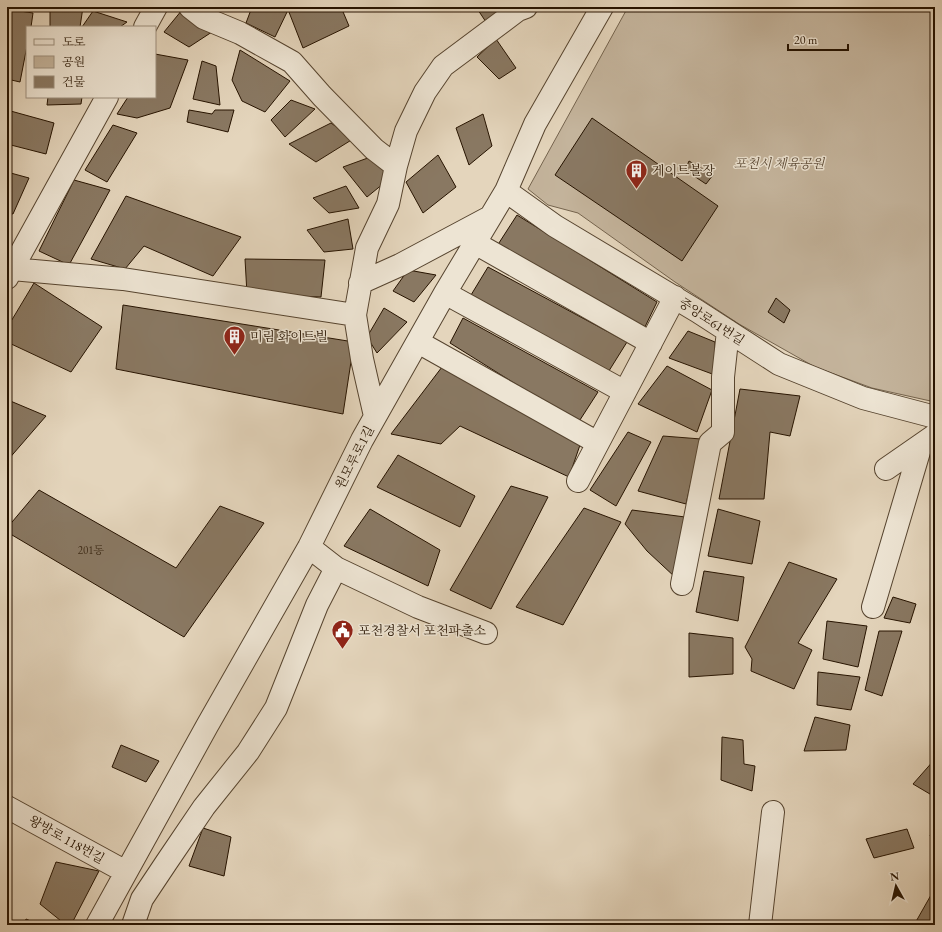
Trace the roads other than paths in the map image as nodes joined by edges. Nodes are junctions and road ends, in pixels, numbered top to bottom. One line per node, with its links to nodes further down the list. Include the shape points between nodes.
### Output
1 (156, 7): 5 (street)
2 (190, 7): 7 (street, via 204,18 240,33 292,62 374,149)
3 (526, 7): 7 (street, via 518,10 443,66 425,92 406,131)
4 (602, 7): 8 (street, 원모루로1길, via 535,124)
5 (146, 26)
6 (105, 98): 11 (street)
7 (396, 166): 12 (street, via 388,204 367,248)
8 (506, 191): 9 (street, 원모루로1길); 14 (street, 중앙로61번길, via 555,226)
9 (490, 217): 10 (street, 원모루로1길); 12 (street, via 400,265)
10 (475, 243): 13 (street, 원모루로1길); 18 (street)
11 (10, 273): 15 (street, via 123,279)
12 (360, 283): 15 (street)
13 (445, 293): 17 (street, 원모루로1길); 19 (street)
14 (675, 298): 16 (street, 중앙로61번길); 18 (street)
15 (355, 315): 20 (street)
16 (728, 330): 21 (street, 중앙로61번길, via 779,364 863,398); 28 (street, via 723,377 723,432 710,443)
17 (418, 342): 20 (street, 원모루로1길); 23 (street)
18 (651, 343): 19 (street)
19 (625, 392): 23 (street)
20 (375, 416): 26 (street, 원모루로1길)
21 (935, 417)
22 (928, 440): 24 (street); 29 (street)
23 (598, 443): 25 (street)
24 (886, 469)
25 (578, 481)
26 (308, 547): 27 (street); 33 (street, 원모루로1길)
27 (336, 568): 30 (street, via 418,607); 37 (street, via 317,606 276,708 248,752 204,807 142,899)
28 (682, 584)
29 (873, 608)
30 (486, 634)
31 (7, 807): 33 (street, 왕방로 118번길)
32 (773, 812): 38 (street)
33 (126, 872): 34 (street, 원모루로1길)
34 (108, 905): 35 (street, 원모루로1길); 36 (street)
35 (97, 925)
36 (120, 925)
37 (133, 925)
38 (760, 925)

